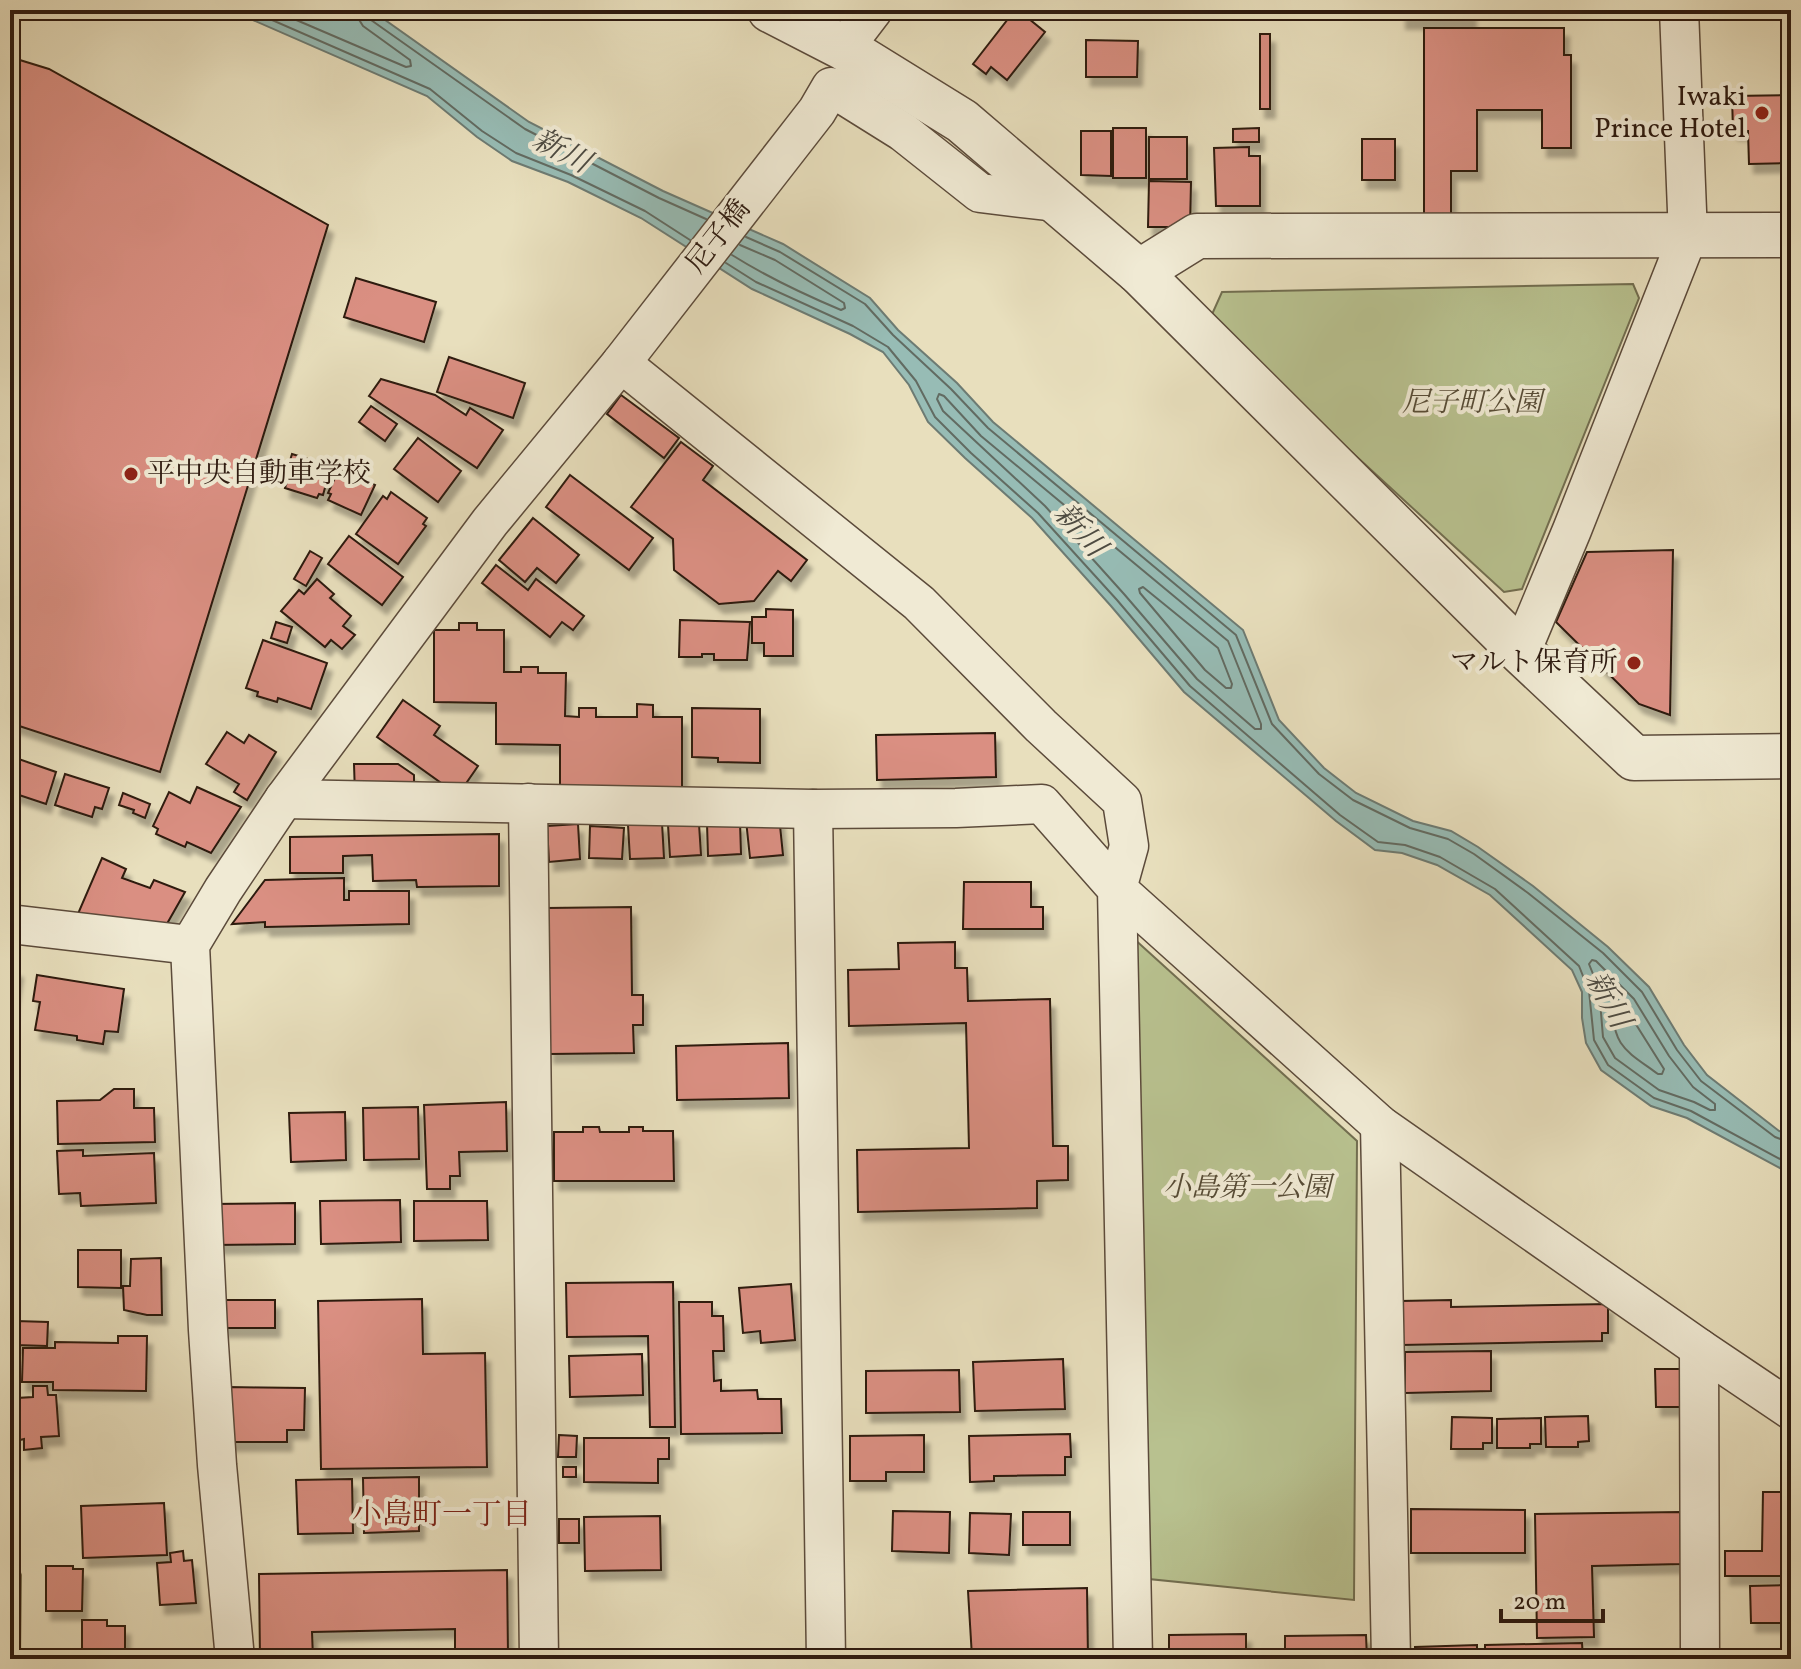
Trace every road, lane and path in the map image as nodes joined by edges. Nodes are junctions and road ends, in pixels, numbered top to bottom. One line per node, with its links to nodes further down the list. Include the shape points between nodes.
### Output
1 (770, 10): 4 (street)
2 (873, 10): 4 (street)
3 (1679, 10): 7 (street)
4 (844, 48): 5 (street, via 962,121)
5 (1056, 202): 8 (street); 9 (street, 尼子橋, via 980,193 903,132 831,87)
6 (1791, 235): 7 (street)
7 (1688, 236): 8 (street, via 1197,236); 10 (street)
8 (1139, 272): 10 (street)
9 (621, 363): 12 (street, 尼子橋, via 490,522); 15 (street, via 919,603 1122,801 1129,846)
10 (1521, 652): 11 (street, via 1634,758)
11 (1791, 756)
12 (284, 799): 13 (street); 17 (street, 尼子橋)
13 (528, 803): 14 (street); 22 (street)
14 (813, 809): 15 (street, via 1042,804); 23 (street)
15 (1117, 889): 18 (street); 24 (street)
16 (10, 924): 17 (street)
17 (190, 945): 21 (street, via 208,1330)
18 (1380, 1125): 19 (street); 25 (street)
19 (1699, 1348): 20 (street); 26 (street)
20 (1791, 1410)
21 (235, 1659)
22 (539, 1659)
23 (826, 1659)
24 (1133, 1659)
25 (1391, 1659)
26 (1700, 1659)

